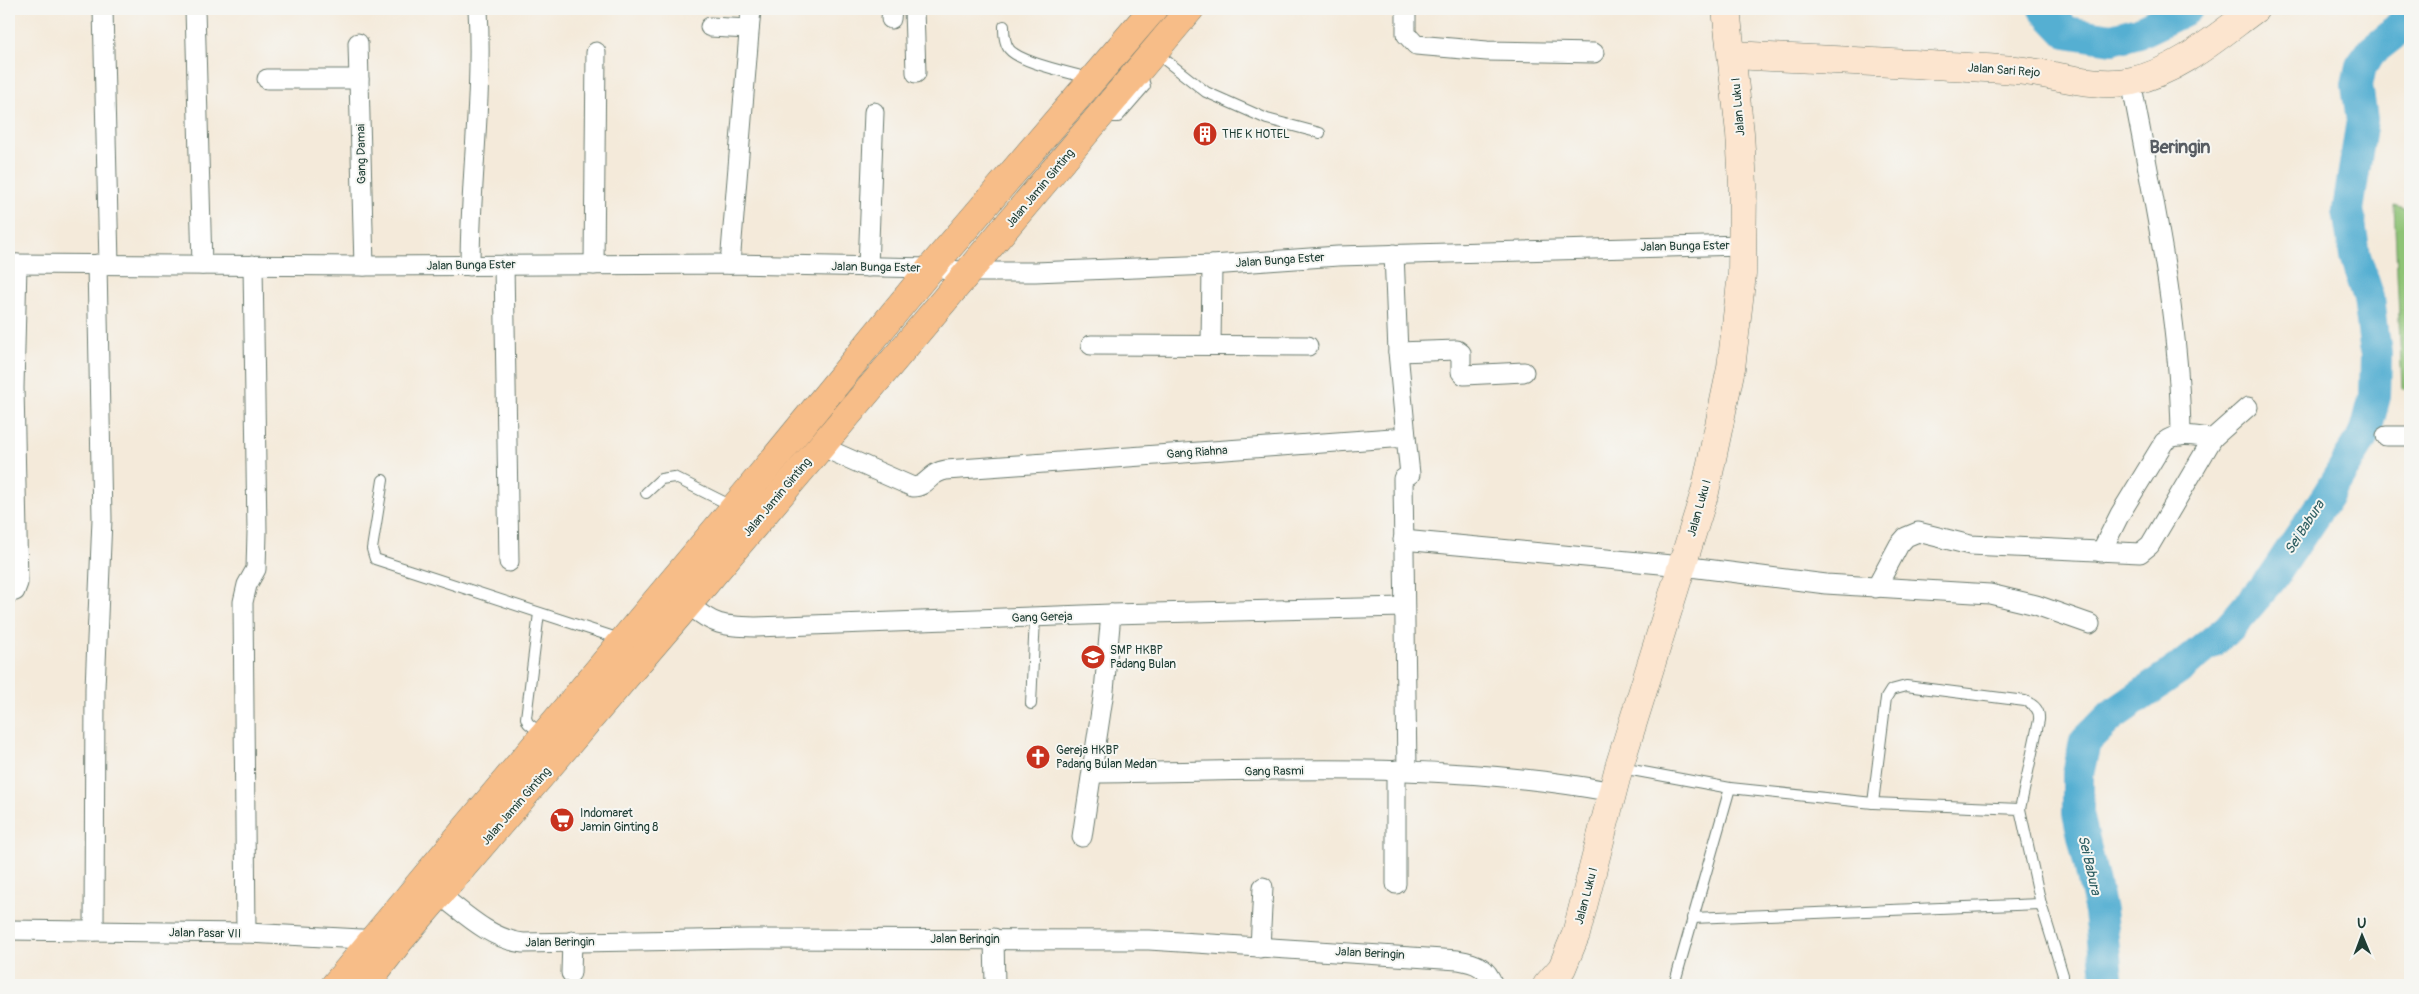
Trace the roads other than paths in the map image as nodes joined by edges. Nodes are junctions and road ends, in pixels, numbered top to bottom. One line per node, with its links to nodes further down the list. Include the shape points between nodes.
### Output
1 (103, 9): 29 (street)
2 (195, 9): 31 (street)
3 (478, 9): 37 (street, via 480,104 471,193)
4 (751, 9): 13 (street)
5 (914, 9): 19 (street)
6 (1153, 9): 22 (main road, Jalan Jamin Ginting)
7 (1190, 9): 18 (main road, Jalan Jamin Ginting)
8 (1406, 9): 16 (street, via 1406,34 1416,45 1487,51)
9 (1726, 9): 17 (street, Jalan Luku I)
10 (2255, 9): 23 (street, Jalan Sari Rejo, via 2185,58)
11 (1004, 26): 22 (lane, via 1006,44 1013,53)
12 (710, 27): 13 (street)
13 (749, 30): 30 (street)
14 (358, 43): 21 (street, Gang Damai)
15 (596, 52): 34 (street)
16 (1594, 52)
17 (1733, 55): 23 (street, Jalan Sari Rejo, via 2016,70 2092,81); 26 (street, Jalan Luku I, via 1740,133)
18 (1147, 60): 25 (lane, via 1210,94 1267,119); 40 (main road, Jalan Jamin Ginting)
19 (916, 73)
20 (267, 79): 21 (street)
21 (359, 79): 36 (street, Gang Damai)
22 (1092, 79): 39 (main road, Jalan Jamin Ginting)
23 (2131, 81): 47 (street, via 2159,226 2180,376)
24 (874, 112): 38 (street)
25 (1320, 133)
26 (1742, 246): 27 (street, Jalan Bunga Ester); 59 (street, Jalan Luku I, via 1742,274 1731,368 1705,492)
27 (1394, 254): 35 (street, Jalan Bunga Ester); 44 (street)
28 (13, 264): 29 (street, Jalan Bunga Ester); 61 (street, via 18,583 15,591)
29 (103, 264): 31 (street, Jalan Bunga Ester); 84 (street)
30 (730, 264): 34 (street, Jalan Bunga Ester); 38 (street, Jalan Bunga Ester)
31 (202, 265): 32 (street, Jalan Bunga Ester)
32 (253, 265): 36 (street, Jalan Bunga Ester); 85 (street, via 257,532 256,569 247,585 243,602)
33 (504, 265): 34 (street, Jalan Bunga Ester); 37 (street, Jalan Bunga Ester); 58 (street)
34 (594, 265)
35 (1212, 265): 40 (street, Jalan Bunga Ester); 41 (street)
36 (364, 266): 37 (street, Jalan Bunga Ester)
37 (470, 266)
38 (868, 267): 39 (street, Jalan Bunga Ester)
39 (931, 268): 40 (street, Jalan Bunga Ester); 55 (main road, Jalan Jamin Ginting)
40 (969, 272): 52 (main road, Jalan Jamin Ginting)
41 (1211, 344): 42 (street); 43 (street)
42 (1091, 345)
43 (1308, 346)
44 (1398, 352): 45 (street, via 1457,350 1464,375); 50 (street)
45 (1524, 372)
46 (2248, 407): 51 (street)
47 (2181, 436): 51 (street); 57 (street, via 2170,437 2158,450)
48 (2386, 436): 49 (street)
49 (2410, 436)
50 (1406, 437): 52 (street, Gang Riahna, via 946,470 936,472 921,486 913,487); 56 (street, via 1410,474 1403,479)
51 (2213, 438): 57 (street, via 2147,549 2136,554)
52 (820, 446): 62 (main road, Jalan Jamin Ginting)
53 (383, 480): 64 (lane, via 372,549 375,559)
54 (646, 493): 55 (lane, via 660,479 674,477)
55 (734, 508): 68 (main road, Jalan Jamin Ginting)
56 (1403, 540): 59 (street); 63 (street)
57 (2101, 552): 60 (street, via 1970,545 1918,532 1906,537 1899,545)
58 (509, 562)
59 (1682, 566): 60 (street); 73 (street, Jalan Luku I)
60 (1876, 588): 67 (street, via 1990,594 2036,605)
61 (9, 593)
62 (688, 604): 66 (street, Gang Gereja, via 710,621 756,627); 70 (main road, Jalan Jamin Ginting)
63 (1404, 607): 65 (street, Gang Gereja); 71 (street)
64 (539, 613): 68 (lane); 70 (lane, via 526,718)
65 (1111, 614): 66 (street, Gang Gereja); 72 (street)
66 (1035, 617): 69 (lane)
67 (2090, 624)
68 (622, 640): 70 (main road, Jalan Jamin Ginting)
69 (1030, 704)
70 (553, 743): 80 (main road, Jalan Jamin Ginting); 87 (main road, Jalan Jamin Ginting)
71 (1401, 770): 72 (street, Gang Rasmi); 73 (street, Gang Rasmi, via 1552,781); 78 (street)
72 (1093, 773): 77 (street)
73 (1616, 780): 74 (lane); 96 (street, Jalan Luku I, via 1569,954)
74 (1730, 788): 75 (lane); 82 (lane)
75 (1873, 803): 76 (lane); 76 (lane, via 1886,698 1891,690 1906,686 2025,701 2036,707 2039,720)
76 (2020, 809): 81 (lane)
77 (1082, 837)
78 (1396, 884)
79 (1263, 887): 90 (street)
80 (440, 895): 88 (main road, Jalan Jamin Ginting); 89 (street, Jalan Beringin, via 486,929 508,940 523,943)
81 (2041, 904): 82 (lane); 98 (lane)
82 (1692, 918): 97 (lane)
83 (9, 930): 84 (street, Jalan Pasar VII)
84 (94, 931): 85 (street, Jalan Pasar VII)
85 (246, 934): 87 (street, Jalan Pasar VII)
86 (994, 938): 89 (street, Jalan Beringin); 90 (street, Jalan Beringin, via 1149,940); 94 (street)
87 (372, 940): 88 (street, Jalan Pasar VII); 92 (main road, Jalan Jamin Ginting)
88 (400, 940): 93 (main road, Jalan Jamin Ginting)
89 (572, 942): 91 (street)
90 (1260, 948): 95 (street, Jalan Beringin, via 1458,960 1479,965)
91 (571, 974)
92 (335, 985)
93 (365, 985)
94 (995, 985)
95 (1493, 985)
96 (1547, 985)
97 (1674, 985)
98 (2063, 985)

